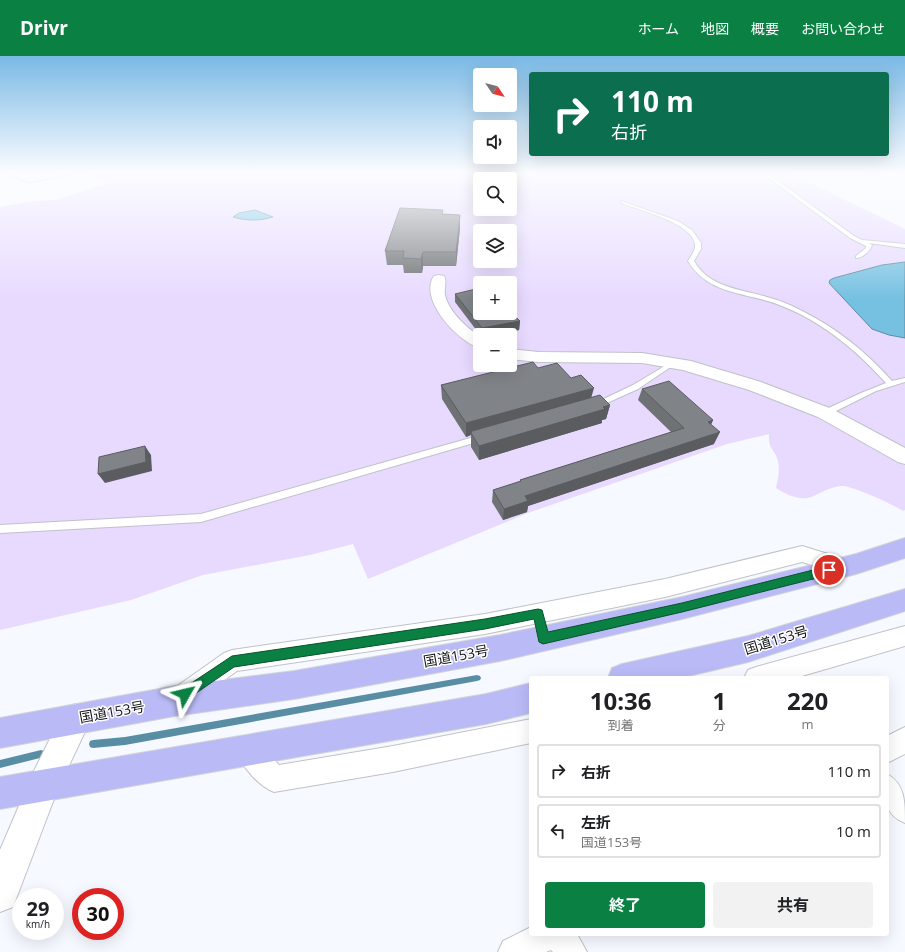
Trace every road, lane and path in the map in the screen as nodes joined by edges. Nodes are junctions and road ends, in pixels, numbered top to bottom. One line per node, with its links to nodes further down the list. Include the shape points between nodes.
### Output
1 (657, 215): 11 (lane, via 690,231 698,243 698,249 691,261 694,270 702,276 725,287 797,310 847,343 872,363)
2 (821, 215): 3 (lane, via 852,237)
3 (862, 240): 4 (lane); 5 (lane, via 869,245)
4 (905, 246)
5 (858, 257)
6 (439, 279): 7 (street, via 438,296 446,310 460,329)
7 (473, 338)
8 (517, 355): 9 (street, via 642,358)
9 (673, 363): 12 (lane, via 656,376 618,397); 13 (street, via 755,386)
10 (905, 380): 11 (lane)
11 (890, 383): 13 (lane)
12 (589, 406)
13 (825, 414): 15 (street)
14 (490, 435): 16 (lane, via 201,518)
15 (905, 457)
16 (0, 528)
17 (905, 548): 23 (highway, 国道153号, via 844,567 682,608 541,626 294,686 175,701)
18 (905, 600): 20 (highway, 国道153号, via 748,649)
19 (905, 636): 21 (street)
20 (631, 676)
21 (763, 676)
22 (529, 698): 28 (highway, via 486,709)
23 (76, 719): 25 (highway, 国道153号); 29 (street)
24 (529, 732): 28 (street, via 274,779)
25 (0, 733)
26 (905, 740): 27 (street)
27 (889, 749)
28 (248, 750): 29 (highway)
29 (44, 784): 31 (highway); 33 (street)
30 (889, 789): 32 (street)
31 (0, 793)
32 (905, 809)
33 (0, 894)
34 (545, 936): 36 (street)
35 (560, 936): 37 (street)
36 (514, 952)
37 (571, 952)

